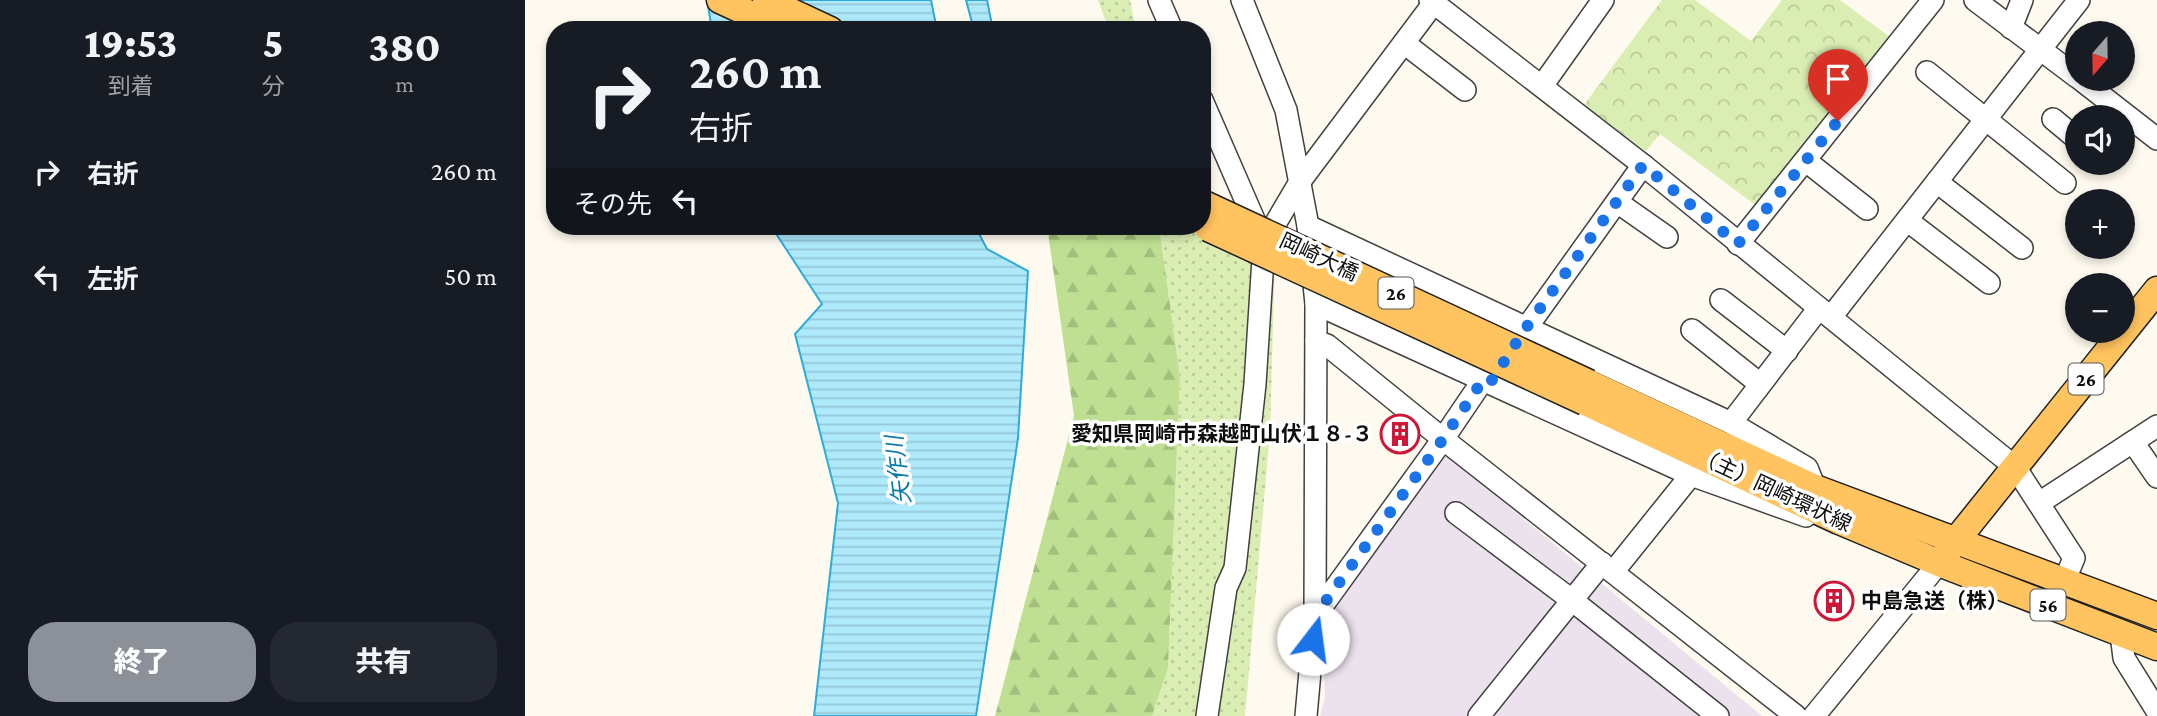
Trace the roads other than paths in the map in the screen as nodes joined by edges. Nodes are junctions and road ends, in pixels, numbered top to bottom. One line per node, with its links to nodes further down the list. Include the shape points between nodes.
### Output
1 (720, 0): 11 (main road)
2 (766, 0): 12 (main road)
3 (1159, 0): 13 (street)
4 (1241, 0): 31 (street, via 1282,98)
5 (1603, 0): 19 (street)
6 (1933, 0): 29 (street)
7 (1975, 0): 14 (street)
8 (2022, 0): 14 (street)
9 (2079, 0): 16 (street)
10 (1433, 1): 15 (street); 19 (street)
11 (765, 21)
12 (811, 21)
13 (1168, 21)
14 (2011, 28): 16 (street)
15 (1404, 43): 20 (street); 31 (street)
16 (2040, 48): 17 (street); 23 (street)
17 (2065, 67)
18 (1927, 72): 23 (street)
19 (1542, 86): 30 (street)
20 (1465, 90)
21 (2094, 91): 22 (street)
22 (2110, 105)
23 (1987, 118): 32 (street); 33 (street)
24 (2053, 119): 27 (street)
25 (1211, 121): 41 (street)
26 (2135, 121): 28 (street)
27 (2065, 129)
28 (2154, 130)
29 (1806, 161): 36 (street); 42 (street)
30 (1643, 165): 34 (street); 42 (street)
31 (1301, 180): 38 (street); 41 (street)
32 (1937, 183): 37 (street); 43 (street)
33 (2065, 184)
34 (1617, 202): 40 (street); 49 (street)
35 (1211, 207): 55 (main road, 岡崎大橋 / 26, bridge)
36 (1867, 209)
37 (1908, 221): 44 (street); 48 (street)
38 (1308, 226): 47 (street); 49 (street)
39 (1211, 229): 55 (main road, 岡崎大橋 / 26, bridge)
40 (1667, 237)
41 (1264, 243): 77 (street, via 1255,384 1235,568 1226,589)
42 (1738, 244): 48 (street)
43 (2022, 248)
44 (1989, 283)
45 (2157, 290): 60 (main road, 26)
46 (1721, 299): 52 (street)
47 (1315, 304): 51 (street); 53 (street)
48 (1825, 313): 52 (street); 60 (street)
49 (1526, 328): 53 (street); 56 (street)
50 (1692, 330): 54 (street)
51 (1316, 341): 58 (street, via 1327,345); 72 (street)
52 (1787, 351): 54 (street)
53 (1486, 382): 58 (street); 61 (street)
54 (1760, 384): 56 (street)
55 (1587, 392): 63 (main road, （主）岡崎環状線 / 26); 66 (main road, （主）岡崎環状線 / 26)
56 (1731, 423): 63 (street, via 1807,468)
57 (2157, 426): 59 (street)
58 (1443, 439): 69 (street); 72 (street)
59 (2133, 442): 62 (street); 64 (street)
60 (2015, 467): 64 (street); 67 (main road, 26)
61 (1691, 475): 66 (street, via 1804,516); 69 (street)
62 (2157, 477)
63 (1815, 488): 67 (main road, （主）岡崎環状線 / 26)
64 (2039, 503): 70 (street, via 2074,558)
65 (1456, 513): 71 (street)
66 (1839, 521): 68 (main road, （主）岡崎環状線 / 26)
67 (1957, 540): 68 (main road, 26); 70 (main road, 56)
68 (1939, 563): 74 (main road, 56); 82 (street)
69 (1608, 568): 71 (street); 81 (street)
70 (2064, 582): 73 (main road, 56)
71 (1573, 601): 79 (street); 80 (street)
72 (1315, 616): 78 (street)
73 (2157, 616)
74 (2121, 634): 75 (main road, 56); 76 (street, via 2124,657)
75 (2157, 647)
76 (2157, 711)
77 (1207, 716)
78 (1306, 716)
79 (1479, 716)
80 (1719, 716)
81 (1796, 716)
82 (1814, 716)

